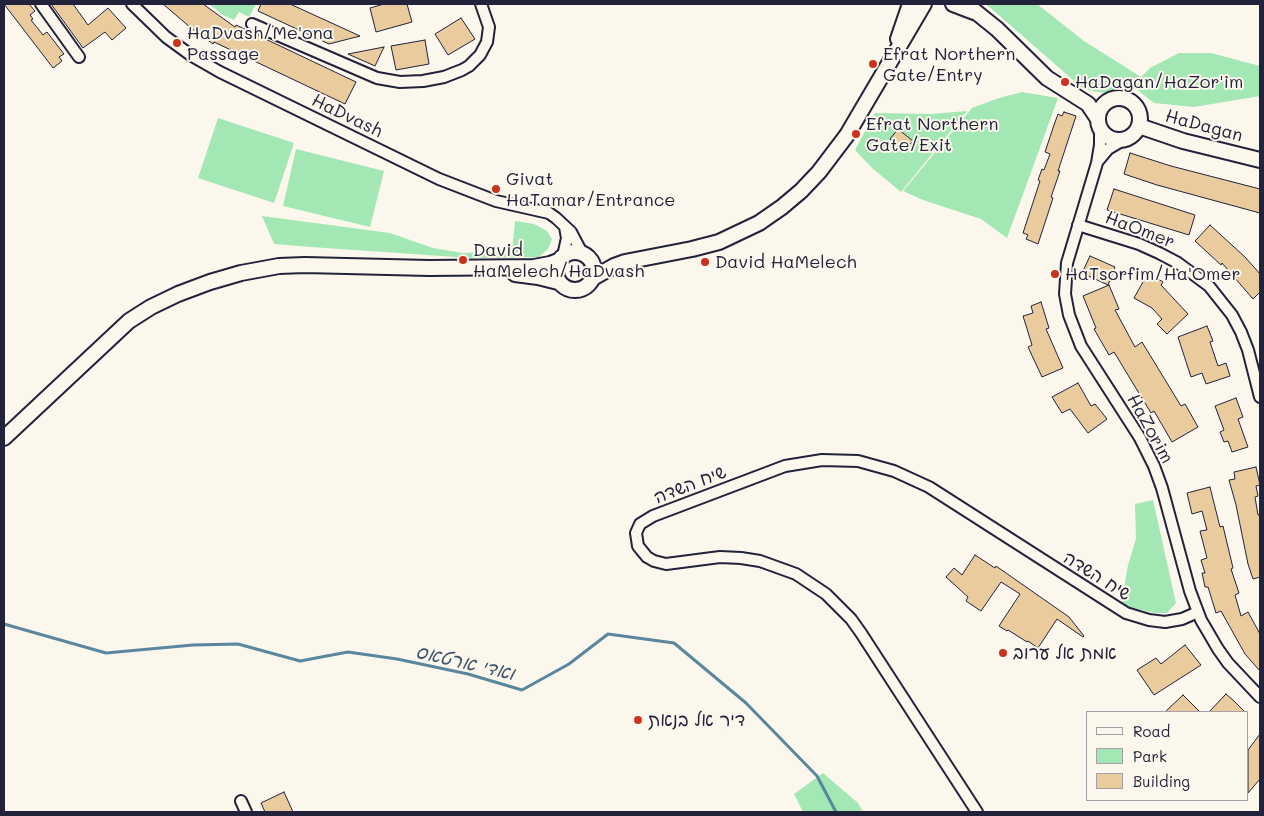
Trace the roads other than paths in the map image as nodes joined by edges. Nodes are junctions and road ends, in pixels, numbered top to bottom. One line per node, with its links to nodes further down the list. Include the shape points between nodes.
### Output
1 (41, 4): 10 (street)
2 (132, 4): 20 (street, HaDvash, via 166,37 220,72 439,180 496,201 549,213)
3 (481, 4): 9 (street, via 489,28 487,42 480,55 462,70 423,82 377,78)
4 (910, 4): 11 (street)
5 (924, 4): 11 (street)
6 (953, 4): 8 (street)
7 (966, 4): 8 (street)
8 (977, 13): 12 (street, via 1047,78)
9 (252, 24)
10 (79, 57)
11 (890, 60): 23 (street, via 833,155 782,207 759,223 719,242)
12 (1078, 98): 13 (street); 14 (street, via 1088,104)
13 (1113, 99): 14 (street, via 1102,107); 15 (street, via 1122,98 1134,105 1140,116)
14 (1099, 124): 16 (street, via 1109,138); 18 (street)
15 (1139, 126): 16 (street); 17 (street, HaDagan, via 1183,141)
16 (1125, 139): 18 (street, via 1108,149)
17 (1260, 160)
18 (1096, 167): 19 (street, HaZorim)
19 (1078, 225): 27 (street, HaOmer, via 1159,253 1178,262 1208,286 1232,315 1241,332); 29 (street, HaZorim, via 1068,257 1066,278 1072,325 1087,356 1140,438 1154,466)
20 (565, 226): 21 (street, HaDvash); 22 (street, via 567,238)
21 (585, 255): 22 (street, via 572,252); 23 (street); 25 (street, via 594,267)
22 (560, 258): 24 (street, via 534,267); 26 (street, via 555,271)
23 (625, 262): 25 (street)
24 (430, 268): 26 (street, via 524,275); 28 (street, via 279,266 241,273 178,294 129,321)
25 (593, 278): 26 (street, via 584,289 574,291)
26 (558, 282)
27 (1260, 396)
28 (4, 438)
29 (1198, 612): 30 (street, HaZorim, via 1223,656); 33 (street, שיח השדה, via 1165,622 1126,613 930,488 894,471 858,461 822,460 785,466 653,516 640,524 636,533 638,546 654,561 666,564 720,557 760,561 796,574 826,594 861,632)
30 (1260, 697)
31 (241, 801): 32 (street)
32 (246, 812)
33 (976, 812)

